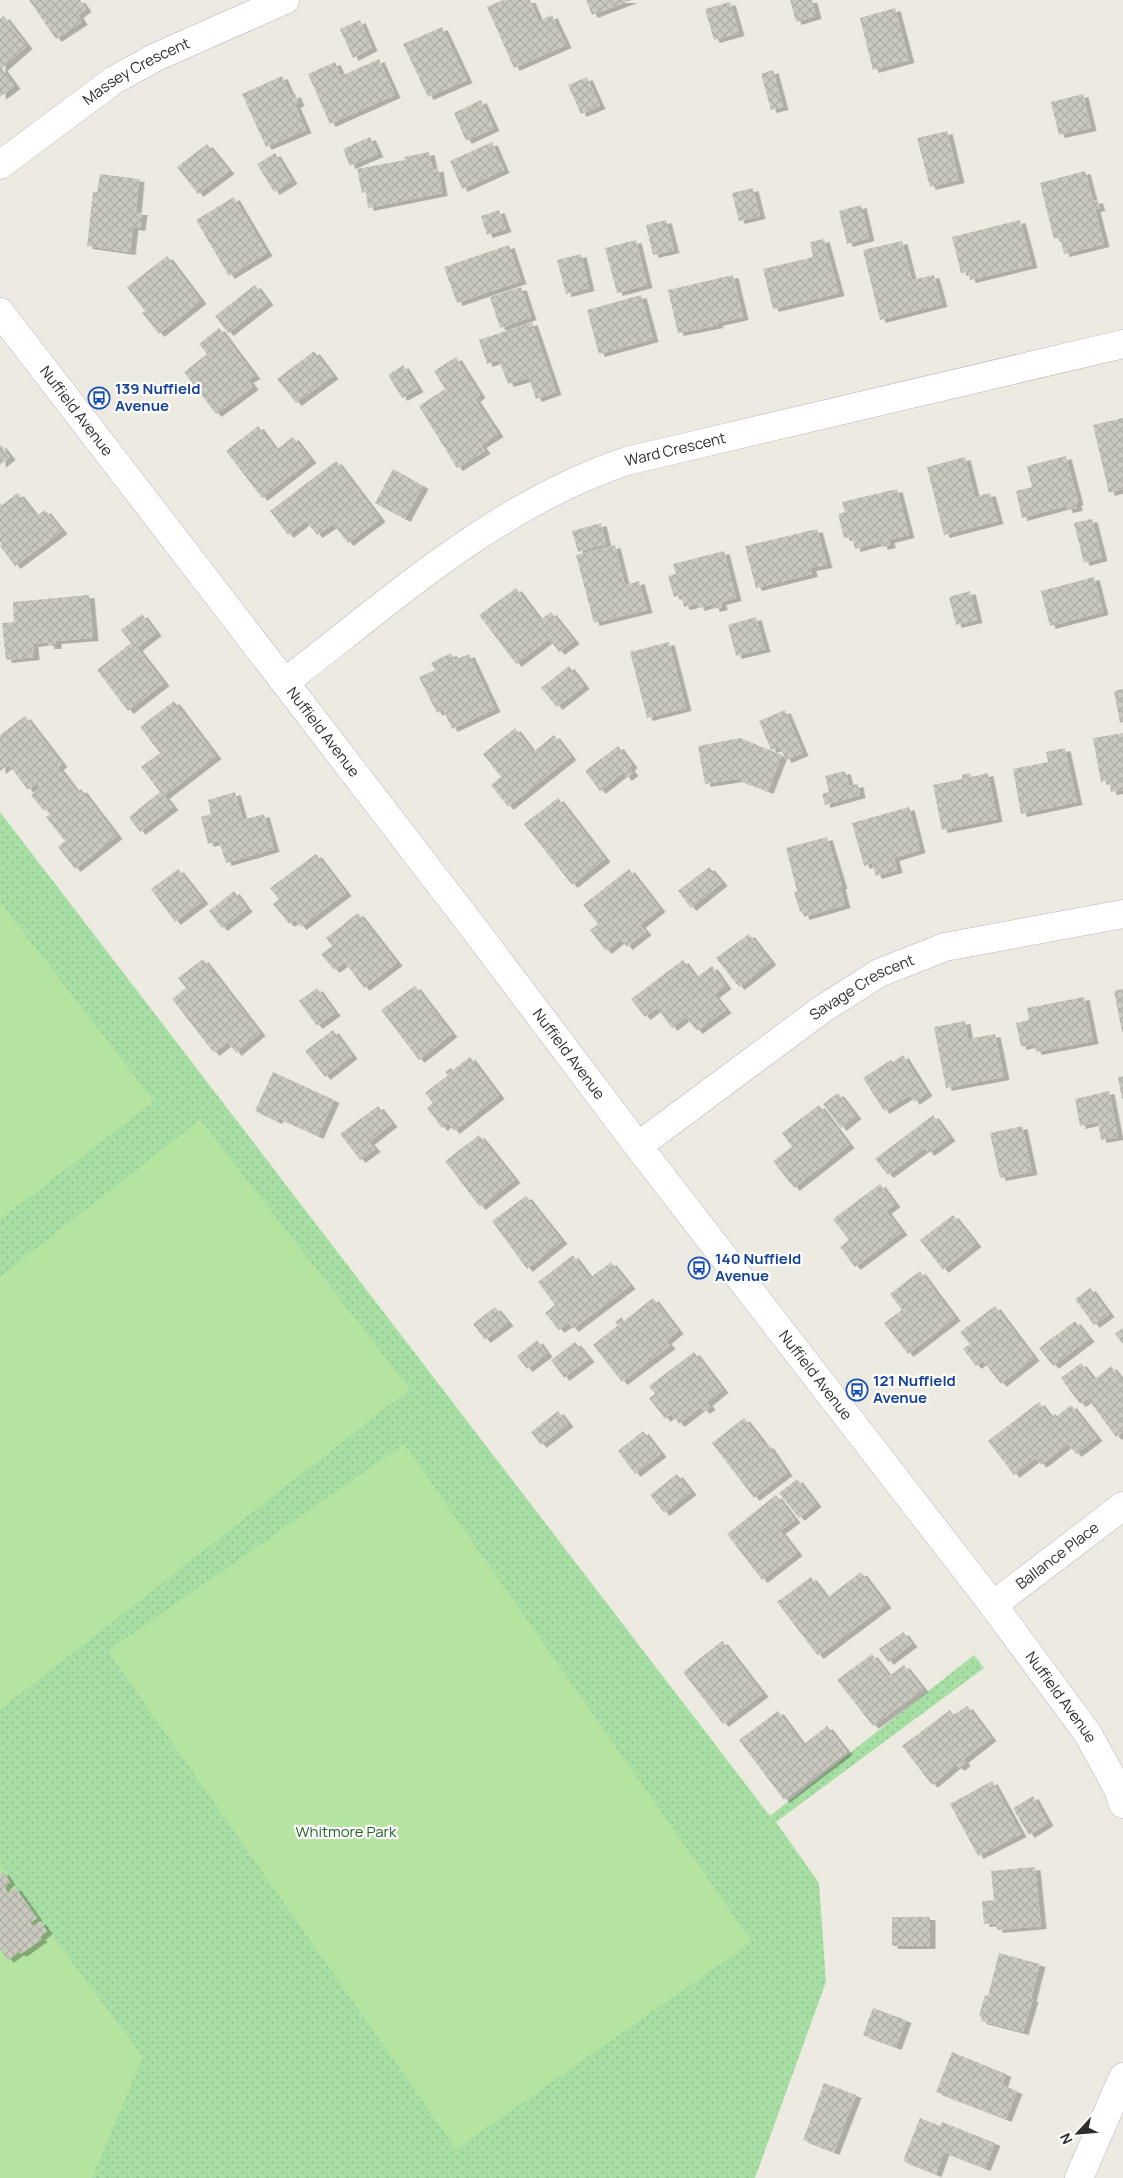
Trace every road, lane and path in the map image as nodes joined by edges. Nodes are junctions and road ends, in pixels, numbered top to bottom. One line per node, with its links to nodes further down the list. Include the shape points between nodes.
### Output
1 (285, 0): 2 (street, Massey Crescent, via 156,57 114,80)
2 (0, 165)
3 (0, 312): 5 (street, Nuffield Avenue)
4 (1123, 344): 5 (street, Ward Crescent, via 600,470 551,493 471,539)
5 (284, 682): 7 (street, Nuffield Avenue)
6 (1123, 914): 7 (street, Savage Crescent, via 945,947 879,973 821,1010)
7 (638, 1146): 9 (street, Nuffield Avenue)
8 (1123, 1506): 9 (street, Ballance Place)
9 (993, 1605): 10 (street, Nuffield Avenue, via 1088,1734)
10 (1123, 1804)
11 (1123, 2077): 12 (street)
12 (1079, 2178)

